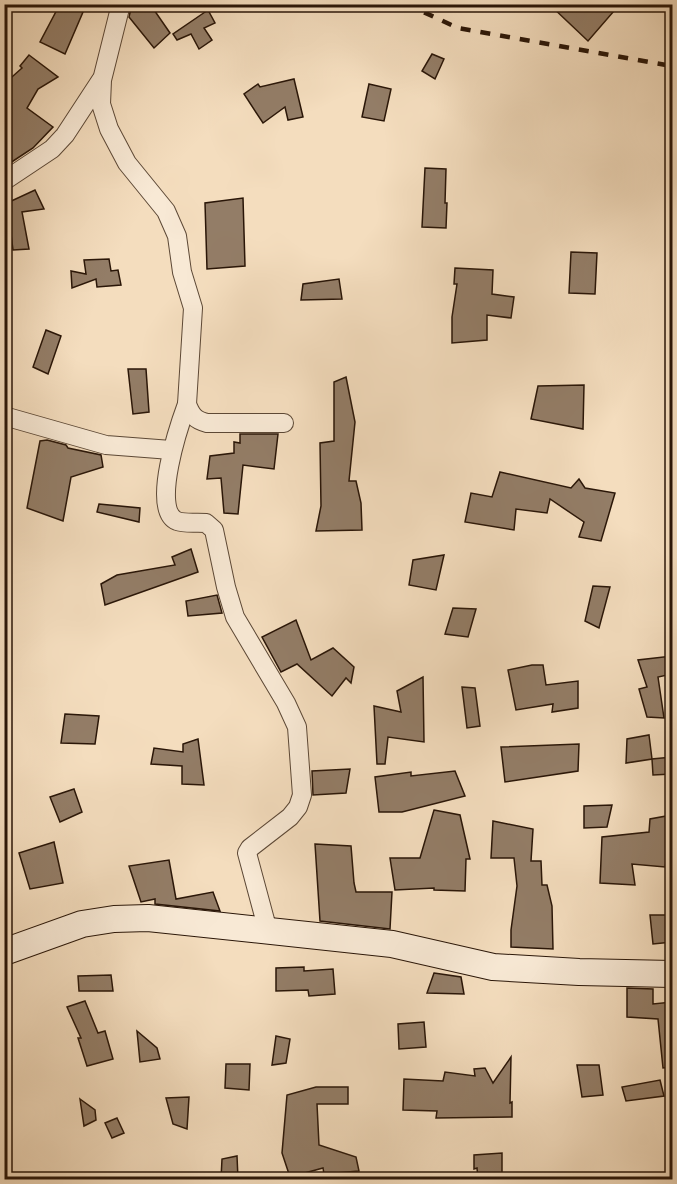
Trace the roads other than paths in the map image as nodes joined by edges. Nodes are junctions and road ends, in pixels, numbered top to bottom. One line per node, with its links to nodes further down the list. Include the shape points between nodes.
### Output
1 (121, 4): 2 (street)
2 (102, 80): 3 (street, via 52,149); 4 (street, via 101,104 109,129 127,163 166,211 177,236 193,308)
3 (4, 182)
4 (187, 404): 6 (street, via 197,420 207,423); 7 (street)
5 (4, 416): 7 (street, via 106,445)
6 (284, 423)
7 (171, 450): 8 (street, via 167,471 172,518 178,522 206,523 213,530 235,617 297,727 302,795 298,807 247,853)
8 (268, 931): 9 (street, via 148,918 114,919 82,924); 10 (street, via 392,944 493,967)
9 (4, 952)
10 (672, 974)

